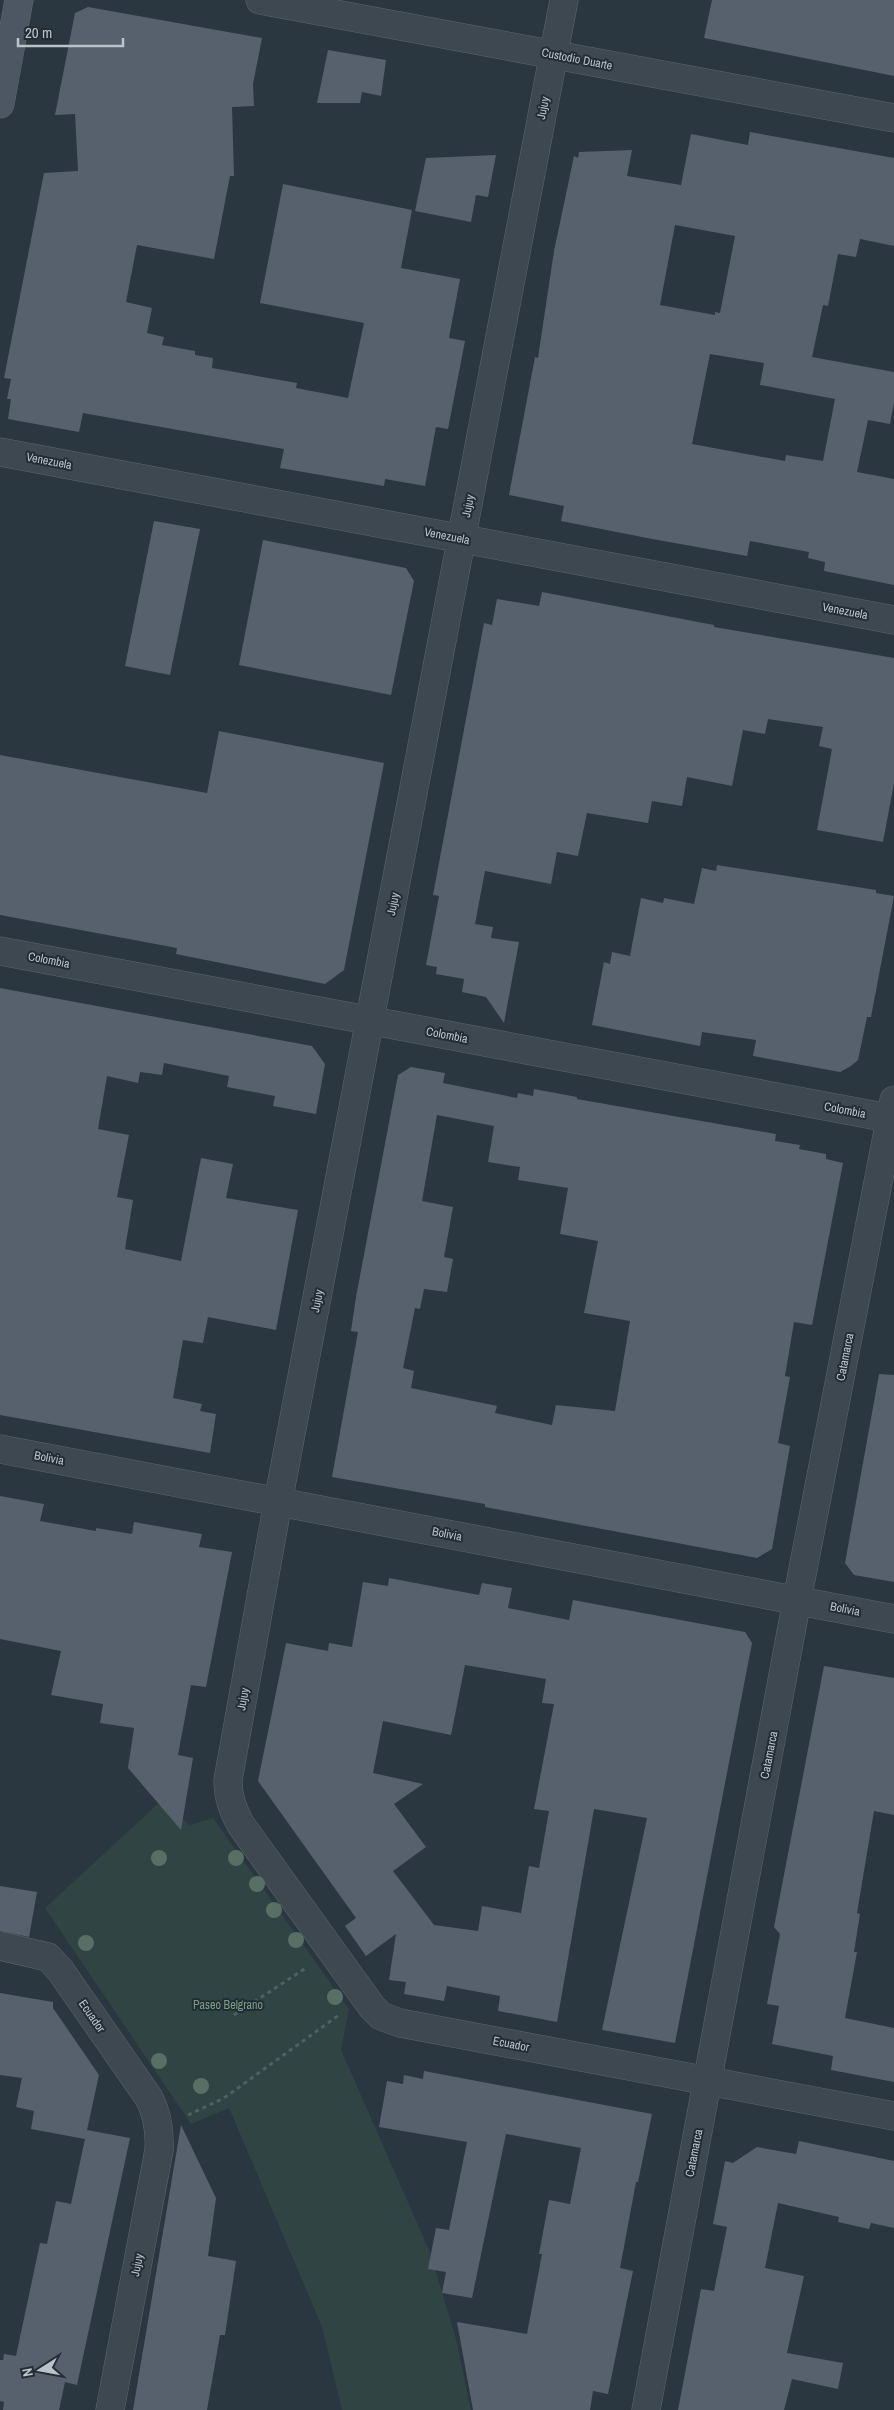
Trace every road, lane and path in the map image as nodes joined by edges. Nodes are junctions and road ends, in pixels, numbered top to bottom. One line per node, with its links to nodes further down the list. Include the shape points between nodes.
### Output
1 (19, 0): 5 (main road)
2 (260, 0): 4 (street, Custodio Duarte)
3 (564, 0): 4 (street, Jujuy)
4 (553, 54): 6 (street, Custodio Duarte); 8 (street, Jujuy)
5 (0, 104)
6 (894, 118)
7 (0, 452): 8 (street, Venezuela)
8 (462, 539): 9 (street, Venezuela); 11 (street, Jujuy)
9 (894, 620)
10 (0, 951): 11 (street, Colombia)
11 (371, 1021): 12 (street, Colombia); 14 (street, Jujuy)
12 (893, 1113): 15 (street, Catamarca)
13 (0, 1449): 14 (street, Bolivia)
14 (278, 1502): 15 (street, Bolivia); 17 (street, Jujuy, via 228,1780)
15 (798, 1600): 16 (street, Bolivia); 22 (street, Catamarca)
16 (894, 1619)
17 (231, 1807): 19 (street, Ecuador)
18 (0, 1946): 25 (street, Ecuador, via 48,1957 60,1970 149,2098)
19 (331, 1950): 21 (path); 22 (street, Ecuador, via 372,2007 381,2016 400,2023)
20 (343, 2013): 23 (path, via 224,2098)
21 (234, 2015)
22 (708, 2081): 24 (street, Ecuador); 27 (street, Catamarca)
23 (186, 2116)
24 (894, 2116)
25 (158, 2120): 26 (street, Jujuy, via 159,2150)
26 (110, 2410)
27 (646, 2410)

